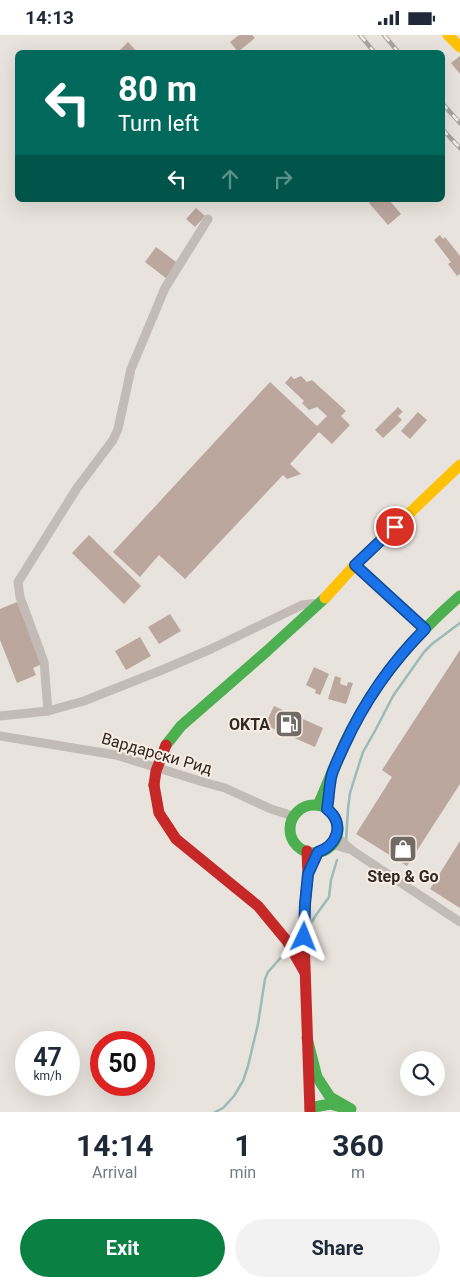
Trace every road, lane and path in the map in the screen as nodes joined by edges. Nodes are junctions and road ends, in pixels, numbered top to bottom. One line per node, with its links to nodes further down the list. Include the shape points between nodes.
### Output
1 (448, 35): 2 (main road)
2 (459, 45)
3 (208, 219): 9 (street, via 165,288 131,369 118,429 76,488 18,582 20,597 44,662)
4 (460, 465): 5 (main road)
5 (355, 565): 7 (main road); 8 (street)
6 (460, 596): 8 (main road)
7 (320, 603): 9 (street, via 302,605 162,670 84,701); 17 (main road, bridge, via 181,726 166,745 154,785 159,813 176,839 258,907 287,941)
8 (425, 629): 12 (main road, via 399,657 370,697 350,732)
9 (48, 711): 10 (street)
10 (0, 716)
11 (0, 736): 13 (street, Вардарски Рид, via 116,755 225,788)
12 (322, 807): 13 (main road, via 303,807); 14 (main road, via 335,818)
13 (292, 820): 15 (main road, via 290,830 294,843)
14 (334, 841): 15 (main road, via 324,850); 16 (street)
15 (312, 852): 17 (main road, via 305,904)
16 (460, 922)
17 (305, 973): 18 (main road)
18 (307, 1038): 19 (main road); 20 (main road, via 317,1077 330,1097)
19 (314, 1111): 20 (main road, via 330,1104)
20 (356, 1111)

